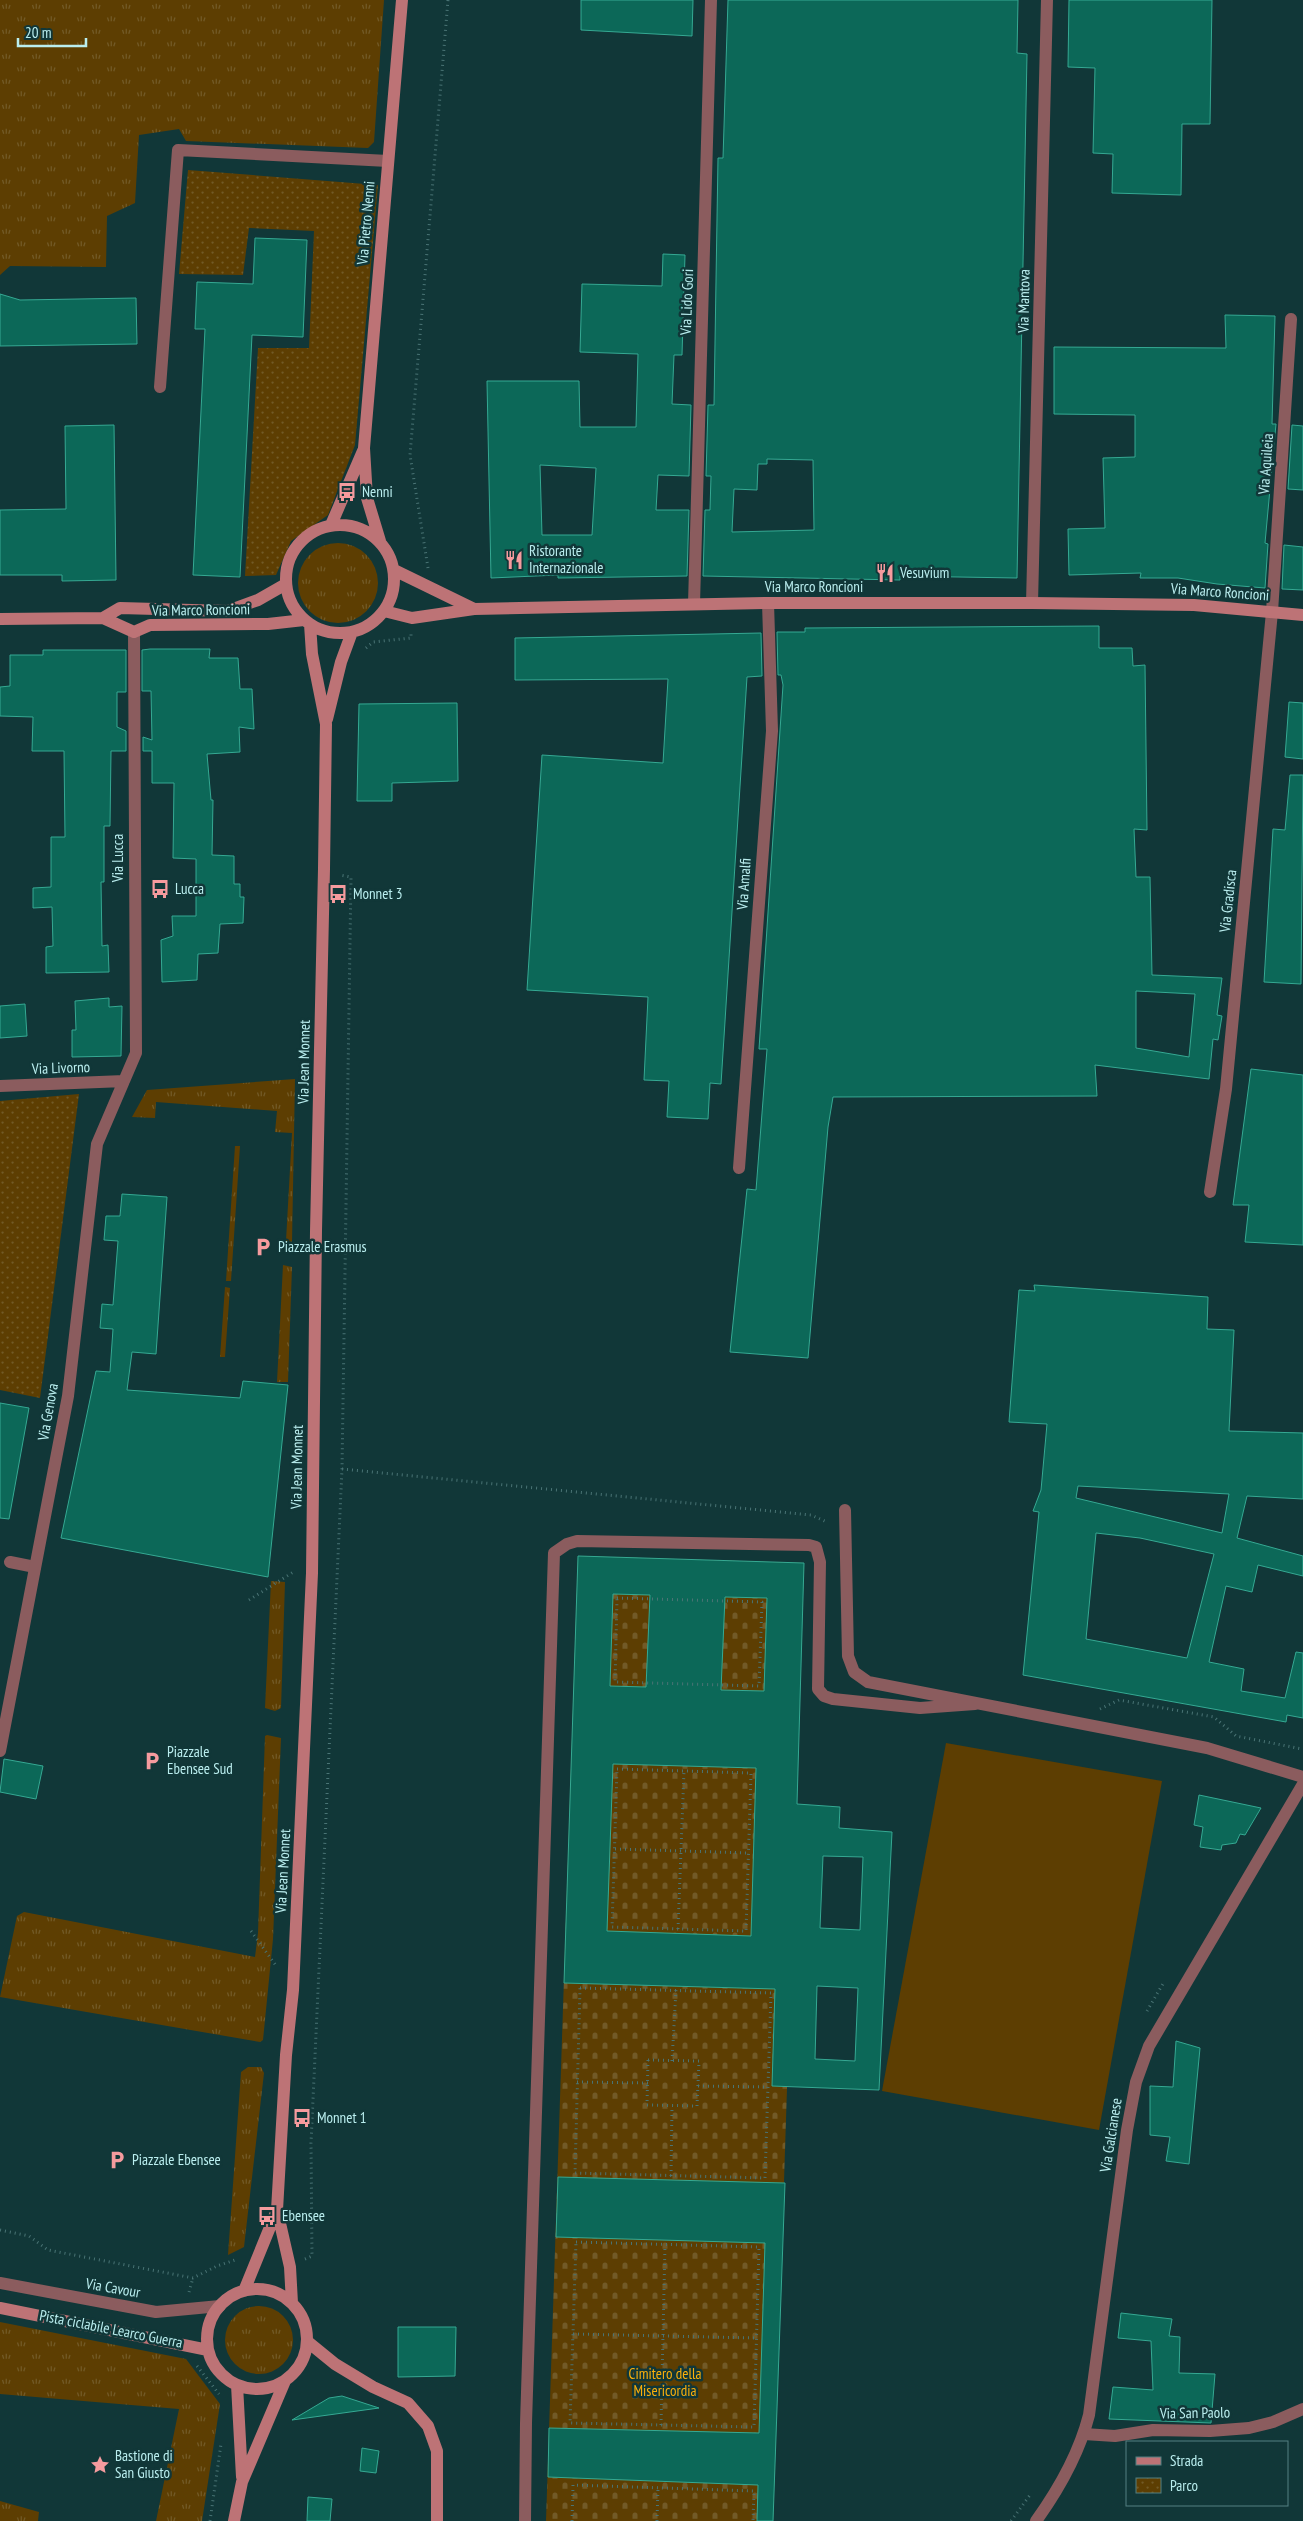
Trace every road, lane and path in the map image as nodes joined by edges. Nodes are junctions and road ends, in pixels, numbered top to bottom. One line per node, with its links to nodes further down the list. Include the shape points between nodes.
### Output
1 (402, 0): 5 (street, Via Pietro Nenni)
2 (448, 0): 12 (path, via 410,455 429,567)
3 (711, 0): 16 (street, Via Lido Gori)
4 (1047, 0): 15 (street, Via Mantova)
5 (388, 161): 7 (street, via 178,150); 8 (street, Via Pietro Nenni)
6 (1292, 319): 19 (street, Via Aquileia)
7 (160, 387)
8 (364, 448): 9 (street, Via Pietro Nenni); 10 (street, Via Pietro Nenni, via 367,498)
9 (331, 525): 10 (street, via 365,530); 13 (street, via 315,530 292,553)
10 (380, 541): 11 (street)
11 (394, 570): 12 (street, Via Marco Roncioni); 18 (street, via 391,599)
12 (419, 583): 17 (street, Via Marco Roncioni)
13 (286, 584): 21 (street, Via Marco Roncioni, via 258,600 228,611 120,608); 24 (street, via 295,610)
14 (768, 603): 15 (street, Via Marco Roncioni); 16 (street, Via Marco Roncioni); 33 (street, Via Amalfi, via 772,731)
15 (1032, 603): 19 (street, Via Marco Roncioni, via 1194,605)
16 (694, 604): 17 (street, Via Marco Roncioni)
17 (474, 609): 22 (street, Via Marco Roncioni)
18 (384, 611): 22 (street, Via Marco Roncioni); 26 (street, Via Marco Roncioni, via 375,621)
19 (1272, 612): 20 (street, Via Marco Roncioni); 34 (street, Via Gradisca, via 1226,1089)
20 (1303, 615)
21 (103, 618): 23 (street, Via Marco Roncioni); 25 (street, Via Marco Roncioni)
22 (412, 618): 27 (path, via 410,638 373,642)
23 (0, 619)
24 (307, 622): 25 (street, Via Marco Roncioni, via 150,625); 26 (street, Via Marco Roncioni, via 323,631); 28 (street, Via Jean Monnet)
25 (134, 632): 31 (street, Via Lucca, via 136,1053)
26 (352, 632): 28 (street, Via Jean Monnet)
27 (361, 651)
28 (326, 724): 38 (street, Via Jean Monnet)
29 (337, 865): 30 (path)
30 (337, 875)
31 (124, 1081): 32 (street, Via Livorno); 37 (street, Via Genova, via 97,1144 68,1396)
32 (0, 1086)
33 (739, 1168)
34 (1210, 1192)
35 (845, 1510): 41 (street, via 846,1636 854,1672 868,1682)
36 (10, 1562): 37 (street)
37 (35, 1567): 42 (street, Via Genova)
38 (312, 1574): 39 (path, via 296,1570); 51 (street, Via Jean Monnet)
39 (248, 1600)
40 (762, 1602): 40 (path, via 617,1598 615,1682 759,1686)
41 (975, 1704): 44 (street, via 1207,1748); 85 (street, via 920,1708 824,1696 818,1689 820,1562 816,1547 577,1542 558,1548 554,1553 526,2423)
42 (0, 1751)
43 (684, 1771): 46 (path, via 617,1769); 47 (path); 48 (path, via 751,1773)
44 (1303, 1777)
45 (1303, 1784): 78 (street, Via Galcianese, via 1149,2046 1136,2082)
46 (615, 1849): 47 (path); 49 (path, via 612,1927)
47 (681, 1851): 48 (path); 49 (path)
48 (749, 1853): 49 (path, via 746,1931)
49 (678, 1928)
50 (251, 1931): 51 (path)
51 (293, 1990): 60 (street, Via Jean Monnet)
52 (676, 1990): 53 (path); 54 (path, via 580,1988); 57 (path, via 771,1993)
53 (672, 2060): 55 (path, via 648,2060); 56 (path, via 699,2061)
54 (577, 2082): 55 (path); 59 (path, via 575,2173)
55 (648, 2083): 58 (path, via 647,2105)
56 (698, 2086): 57 (path); 58 (path, via 697,2106)
57 (768, 2087): 59 (path, via 765,2178)
58 (672, 2106): 59 (path)
59 (671, 2176)
60 (277, 2210): 63 (street, Via Jean Monnet); 64 (street, Via Jean Monnet, via 290,2267)
61 (665, 2245): 67 (path, via 576,2242); 68 (path); 69 (path, via 759,2247)
62 (0, 2283): 65 (street, Via Cavour, via 156,2312)
63 (244, 2291): 64 (street, via 261,2289 278,2293); 65 (street, Via Cavour)
64 (292, 2303): 70 (street, via 304,2321)
65 (220, 2306): 71 (street, via 212,2319)
66 (0, 2308): 71 (street)
67 (573, 2334): 68 (path); 77 (path, via 570,2423)
68 (663, 2336): 69 (path); 77 (path)
69 (756, 2338): 77 (path, via 754,2428)
70 (308, 2342): 73 (street, via 297,2371); 84 (street, via 373,2388 408,2403 428,2426 437,2451)
71 (208, 2350): 74 (street, via 224,2377)
72 (193, 2361): 75 (path, Pista ciclabile Learco Guerra)
73 (285, 2381): 74 (street, via 270,2388 253,2389); 80 (street)
74 (237, 2385): 80 (street)
75 (222, 2397)
76 (1303, 2409): 78 (street, Via San Paolo, via 1249,2428 1153,2430 1115,2436)
77 (661, 2425)
78 (1084, 2434): 89 (street, Via Galcianese, via 1062,2482)
79 (223, 2436): 82 (path)
80 (242, 2482): 83 (street)
81 (658, 2487): 86 (path, via 573,2485); 87 (path); 88 (path, via 754,2491)
82 (210, 2521)
83 (234, 2521)
84 (437, 2521)
85 (526, 2521)
86 (572, 2521)
87 (657, 2521)
88 (753, 2521)
89 (1036, 2521)

